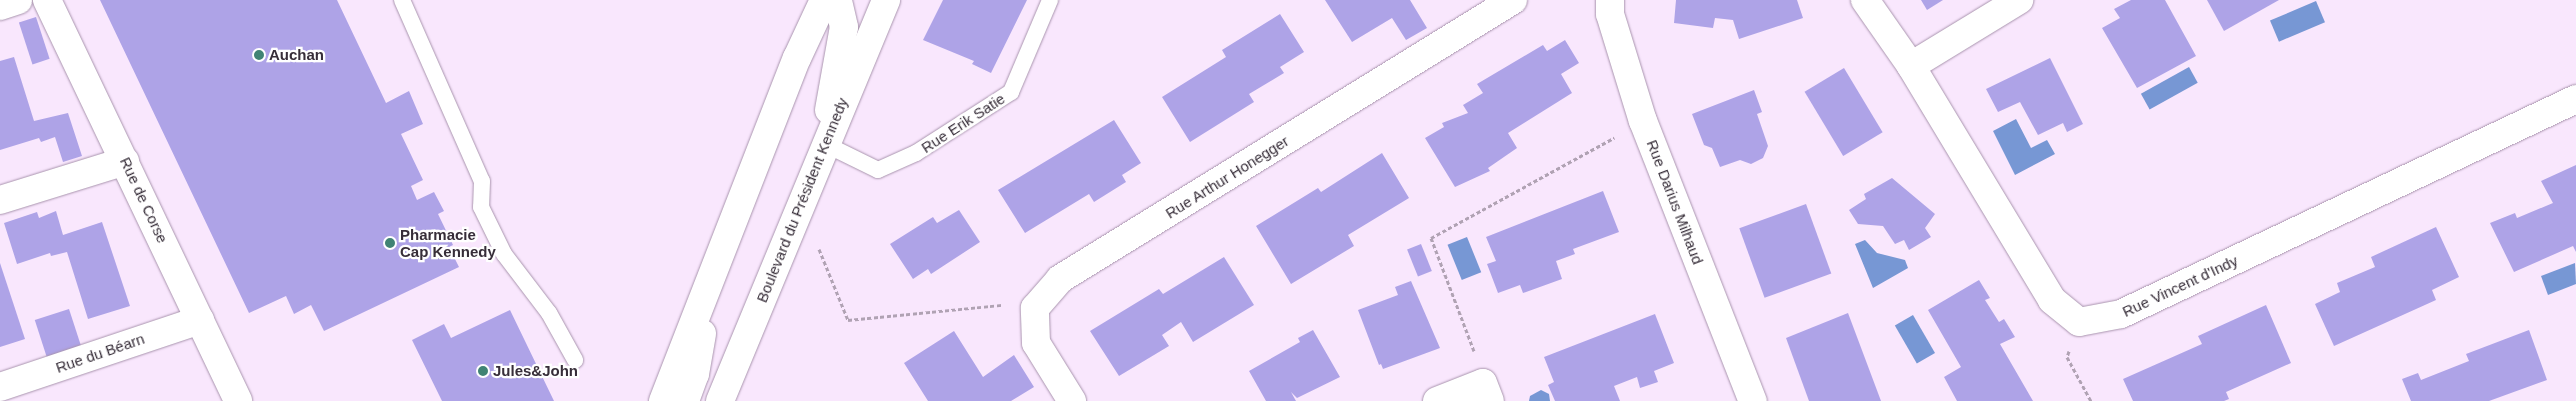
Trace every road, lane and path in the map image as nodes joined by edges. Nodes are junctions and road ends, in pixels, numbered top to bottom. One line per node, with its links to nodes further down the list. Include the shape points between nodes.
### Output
1 (18, 0): 12 (street)
2 (47, 0): 17 (street, Rue de Corse)
3 (402, 0): 24 (lane, via 482,181 481,207 504,254 549,313)
4 (824, 0): 20 (street, via 796,58)
5 (838, 0): 16 (street, via 844,27)
6 (886, 0): 16 (street, Boulevard du Président Kennedy)
7 (1050, 0): 16 (lane, Rue Erik Satie, via 1011,92 916,153 878,170)
8 (1514, 0): 21 (street, Rue Arthur Honegger, via 1060,279)
9 (1610, 0): 15 (street, Rue Darius Milhaud, via 1610,14)
10 (1865, 0): 13 (street)
11 (2019, 0): 13 (street)
12 (0, 6)
13 (1912, 66): 23 (street, via 2052,300)
14 (2576, 100): 23 (street, Rue Vincent d'Indy, via 2121,314)
15 (1643, 121): 26 (path, via 1431,238 1477,358); 33 (street, Rue Darius Milhaud)
16 (825, 144): 30 (street, Boulevard du Président Kennedy)
17 (125, 161): 18 (street); 22 (street, Rue de Corse)
18 (0, 200)
19 (816, 242): 21 (path, via 848,320 995,304)
20 (711, 276): 28 (street); 29 (street, via 695,374)
21 (1035, 308): 31 (street, via 1036,343)
22 (200, 320): 25 (street, Rue du Béarn); 27 (street, Rue de Corse)
23 (2079, 322): 34 (path, via 2067,357)
24 (575, 360)
25 (0, 387)
26 (1486, 392): 32 (street)
27 (238, 401)
28 (664, 401)
29 (685, 401)
30 (720, 401)
31 (1072, 401)
32 (1437, 401)
33 (1753, 401)
34 (2091, 401)

